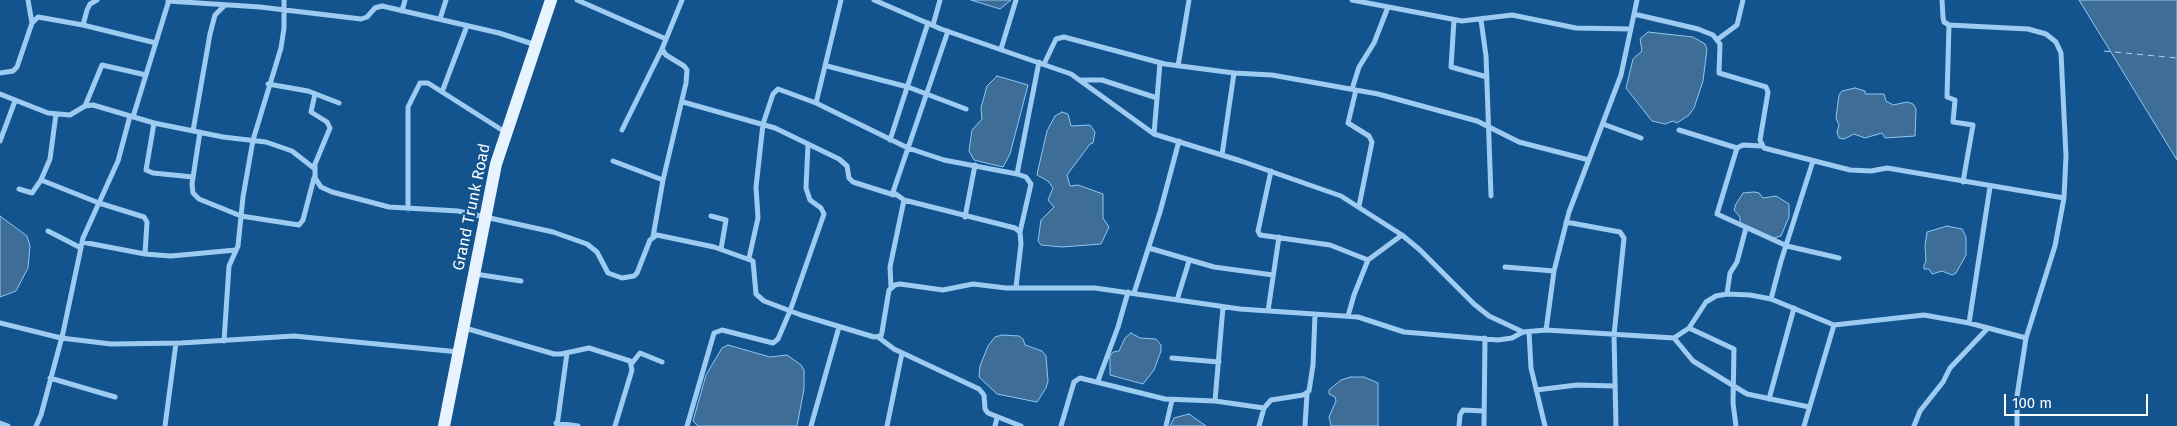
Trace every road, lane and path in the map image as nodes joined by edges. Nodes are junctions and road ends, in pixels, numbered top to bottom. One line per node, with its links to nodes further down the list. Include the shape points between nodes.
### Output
1 (28, 0): 27 (street)
2 (97, 0): 29 (street, via 90,4)
3 (284, 0): 21 (street)
4 (404, 0): 22 (street)
5 (446, 0): 24 (street)
6 (551, 0): 37 (main road, Grand Trunk Road)
7 (577, 0): 34 (street)
8 (682, 0): 34 (street)
9 (841, 0): 42 (street)
10 (874, 0): 28 (street)
11 (940, 0): 28 (street)
12 (1016, 0): 39 (street)
13 (1189, 0): 43 (street)
14 (1352, 0): 20 (street)
15 (1637, 0): 23 (street)
16 (1743, 0): 35 (street, via 1737,25)
17 (1942, 0): 30 (street, via 1944,22)
18 (168, 1): 19 (street); 36 (street)
19 (225, 5): 21 (street); 72 (street, via 216,14 210,34)
20 (1388, 6): 25 (street); 51 (street, via 1374,43 1359,66)
21 (284, 10): 22 (street, via 361,19 378,7); 49 (street, via 281,48)
22 (402, 10): 24 (street)
23 (1634, 14): 32 (street); 35 (street, via 1698,29)
24 (440, 19): 31 (street)
25 (1454, 20): 26 (street); 47 (street, via 1451,67)
26 (1480, 20): 32 (street, via 1512,14 1576,28); 47 (street)
27 (32, 23): 29 (street, via 34,19 43,17); 44 (street, via 17,67)
28 (930, 24): 33 (street); 50 (street)
29 (83, 25): 36 (street)
30 (1949, 25): 97 (street, via 1947,97 1955,100 1953,122 1973,125); 102 (street, via 2028,29 2046,34 2056,42 2062,64 2066,156)
31 (467, 26): 37 (street); 52 (street)
32 (1631, 28): 67 (street, via 1621,75)
33 (948, 31): 39 (street); 55 (street)
34 (666, 39): 38 (street)
35 (1718, 39): 82 (street, via 1720,73 1768,90)
36 (156, 43): 46 (street)
37 (536, 45): 74 (main road, Grand Trunk Road)
38 (662, 49): 58 (street, via 687,70); 70 (street)
39 (1001, 49): 40 (street)
40 (1042, 63): 41 (street, via 1056,39 1064,37); 48 (street); 92 (street)
41 (1160, 63): 43 (street); 56 (street)
42 (827, 66): 50 (street); 60 (street)
43 (1178, 66): 45 (street)
44 (0, 73)
45 (1234, 73): 51 (street, via 1272,75); 85 (street)
46 (146, 75): 61 (street, via 102,65); 64 (street)
47 (1488, 77): 69 (street)
48 (1081, 80): 56 (street, via 1102,80); 75 (street)
49 (268, 84): 54 (street); 77 (street)
50 (908, 87): 55 (street); 78 (street)
51 (1354, 89): 69 (street); 105 (street, via 1348,123 1369,136 1372,142)
52 (442, 92): 74 (street); 106 (street, via 422,82 408,107)
53 (0, 94): 57 (street)
54 (315, 94): 59 (street); 90 (street, via 311,112 327,122 330,128)
55 (927, 94): 62 (street); 83 (street)
56 (1157, 98): 75 (street)
57 (15, 101): 63 (street); 68 (street)
58 (683, 102): 66 (street); 96 (street)
59 (338, 103)
60 (816, 103): 66 (street, via 778,89 773,94); 78 (street)
61 (85, 106): 63 (street, via 70,115); 64 (street, via 93,104)
62 (966, 110)
63 (56, 114): 95 (street, via 52,153)
64 (132, 117): 65 (street); 104 (street, via 118,161)
65 (154, 123): 72 (street); 93 (street, via 146,170)
66 (763, 124): 81 (street); 124 (street, via 756,179 758,218)
67 (1603, 124): 76 (street); 86 (street)
68 (3, 125): 79 (street)
69 (1490, 127): 86 (street, via 1519,142); 101 (street)
70 (622, 130)
71 (1679, 130): 84 (street)
72 (193, 131): 73 (street)
73 (200, 132): 77 (street); 93 (street)
74 (506, 132): 109 (main road, Grand Trunk Road)
75 (1154, 134): 80 (street)
76 (1641, 138)
77 (253, 140): 90 (street, via 287,149); 107 (street)
78 (890, 140): 83 (street)
79 (0, 141)
80 (1179, 141): 85 (street); 121 (street)
81 (808, 144): 100 (street, via 845,163 853,182); 142 (street, via 806,188 810,200 824,214)
82 (1761, 146): 84 (street); 88 (street)
83 (908, 148): 89 (street, via 944,160); 100 (street, via 893,188)
84 (1737, 148): 112 (street, via 1717,214)
85 (1222, 155): 91 (street)
86 (1589, 160): 111 (street)
87 (613, 161): 96 (street)
88 (1813, 161): 97 (street, via 1850,170 1887,168); 119 (street)
89 (975, 165): 92 (street); 110 (street)
90 (315, 169): 94 (street)
91 (1271, 171): 105 (street, via 1341,196); 117 (street, via 1258,231 1262,236)
92 (1016, 174): 114 (street, via 1029,179 1031,184)
93 (193, 178): 107 (street, via 194,196)
94 (315, 178): 106 (street, via 321,187 332,192); 107 (street, via 299,225)
95 (41, 180): 99 (street, via 32,193); 104 (street)
96 (663, 180): 116 (street)
97 (1963, 182): 98 (street)
98 (1990, 187): 102 (street); 147 (street)
99 (18, 190)
100 (894, 195): 103 (street)
101 (1491, 196)
102 (2064, 198): 160 (street, via 2052,255)
103 (904, 200): 110 (street); 133 (street, via 890,267)
104 (99, 203): 118 (street); 123 (street, via 146,218)
105 (1359, 206): 115 (street)
106 (408, 209): 109 (street, via 450,210)
107 (241, 216): 122 (street)
108 (711, 216): 120 (street, via 726,220)
109 (484, 217): 116 (street, via 553,232 587,244 598,252 608,273 622,278 637,273); 130 (main road, Grand Trunk Road)
110 (966, 217): 114 (street, via 1015,228)
111 (1566, 222): 129 (street); 155 (street, via 1620,232 1624,238)
112 (1746, 228): 119 (street); 137 (street, via 1737,262 1730,274)
113 (48, 231): 118 (street)
114 (1020, 232): 134 (street)
115 (1402, 235): 127 (street); 154 (street, via 1489,316)
116 (653, 237): 120 (street, via 664,236)
117 (1279, 237): 127 (street, via 1330,245); 131 (street)
118 (81, 245): 123 (street); 157 (street)
119 (1787, 246): 125 (street); 139 (street)
120 (722, 248): 124 (street)
121 (1149, 248): 126 (street); 136 (street)
122 (236, 250): 123 (street, via 182,255); 161 (street, via 229,266)
123 (145, 254)
124 (750, 258): 142 (street, via 755,265 758,298)
125 (1839, 258)
126 (1189, 260): 131 (street, via 1224,269); 138 (street)
127 (1368, 260): 145 (street)
128 (1505, 267): 129 (street)
129 (1554, 271): 153 (street)
130 (474, 274): 132 (street); 150 (main road, Grand Trunk Road)
131 (1273, 275): 143 (street)
132 (520, 281)
133 (891, 287): 134 (street, via 910,284 949,290 973,284); 156 (street, via 882,332)
134 (1016, 288): 135 (street, via 1073,287)
135 (1128, 292): 136 (street); 171 (street)
136 (1134, 293): 138 (street)
137 (1727, 294): 139 (street); 151 (street, via 1706,302)
138 (1177, 300): 140 (street)
139 (1771, 300): 141 (street)
140 (1223, 307): 143 (street); 169 (street)
141 (1794, 308): 148 (street); 177 (street)
142 (790, 311): 149 (street); 192 (street, via 778,339 772,343 722,330 714,333)
143 (1268, 311): 144 (street)
144 (1315, 314): 145 (street); 175 (street, via 1314,365)
145 (1348, 316): 158 (street, via 1404,332)
146 (0, 323): 157 (street)
147 (1969, 323): 148 (street, via 1924,315); 152 (street)
148 (1834, 325): 180 (street)
149 (839, 327): 156 (street); 193 (street)
150 (464, 328): 163 (main road, Grand Trunk Road); 164 (street, via 554,354)
151 (1689, 328): 159 (street); 173 (street, via 1734,349)
152 (1988, 328): 160 (street); 207 (street, via 1953,363 1943,382 1920,411)
153 (1546, 330): 154 (street); 155 (street)
154 (1526, 332): 158 (street, via 1512,338); 174 (street)
155 (1614, 335): 159 (street); 172 (street)
156 (878, 337): 165 (street)
157 (61, 338): 162 (street, via 111,344); 170 (street)
158 (1485, 338): 182 (street)
159 (1674, 338): 173 (street, via 1693,361)
160 (2026, 338): 208 (street)
161 (224, 341): 162 (street); 163 (street, via 294,336)
162 (176, 343): 188 (street)
163 (460, 352): 189 (main road, Grand Trunk Road)
164 (567, 353): 167 (street, via 589,348); 185 (street)
165 (902, 353): 183 (street, via 982,392 985,409); 194 (street)
166 (1172, 358): 169 (street)
167 (632, 362): 168 (street, via 640,353); 191 (street)
168 (662, 362)
169 (1219, 362): 179 (street)
170 (50, 378): 176 (street); 187 (street)
171 (1098, 381): 178 (street); 197 (street, via 1080,378 1074,382)
172 (1615, 386): 174 (street, via 1577,385); 204 (street)
173 (1733, 386): 177 (street, via 1747,394); 205 (street)
174 (1536, 390): 203 (street)
175 (1307, 394): 181 (street, via 1278,397); 200 (street)
176 (115, 396)
177 (1769, 399): 180 (street)
178 (1172, 400): 179 (street); 198 (street)
179 (1215, 401): 181 (street)
180 (1809, 407): 206 (street)
181 (1264, 408): 199 (street)
182 (1484, 411): 201 (street, via 1463,410); 202 (street)
183 (997, 418): 195 (street); 196 (street)
184 (0, 423): 186 (street)
185 (556, 424): 190 (street)
186 (8, 426)
187 (36, 426)
188 (165, 426)
189 (444, 426)
190 (578, 426)
191 (615, 426)
192 (687, 426)
193 (811, 426)
194 (887, 426)
195 (995, 426)
196 (1021, 426)
197 (1061, 426)
198 (1166, 426)
199 (1258, 426)
200 (1305, 426)
201 (1459, 426)
202 (1484, 426)
203 (1545, 426)
204 (1616, 426)
205 (1736, 426)
206 (1804, 426)
207 (1914, 426)
208 (2016, 426)

